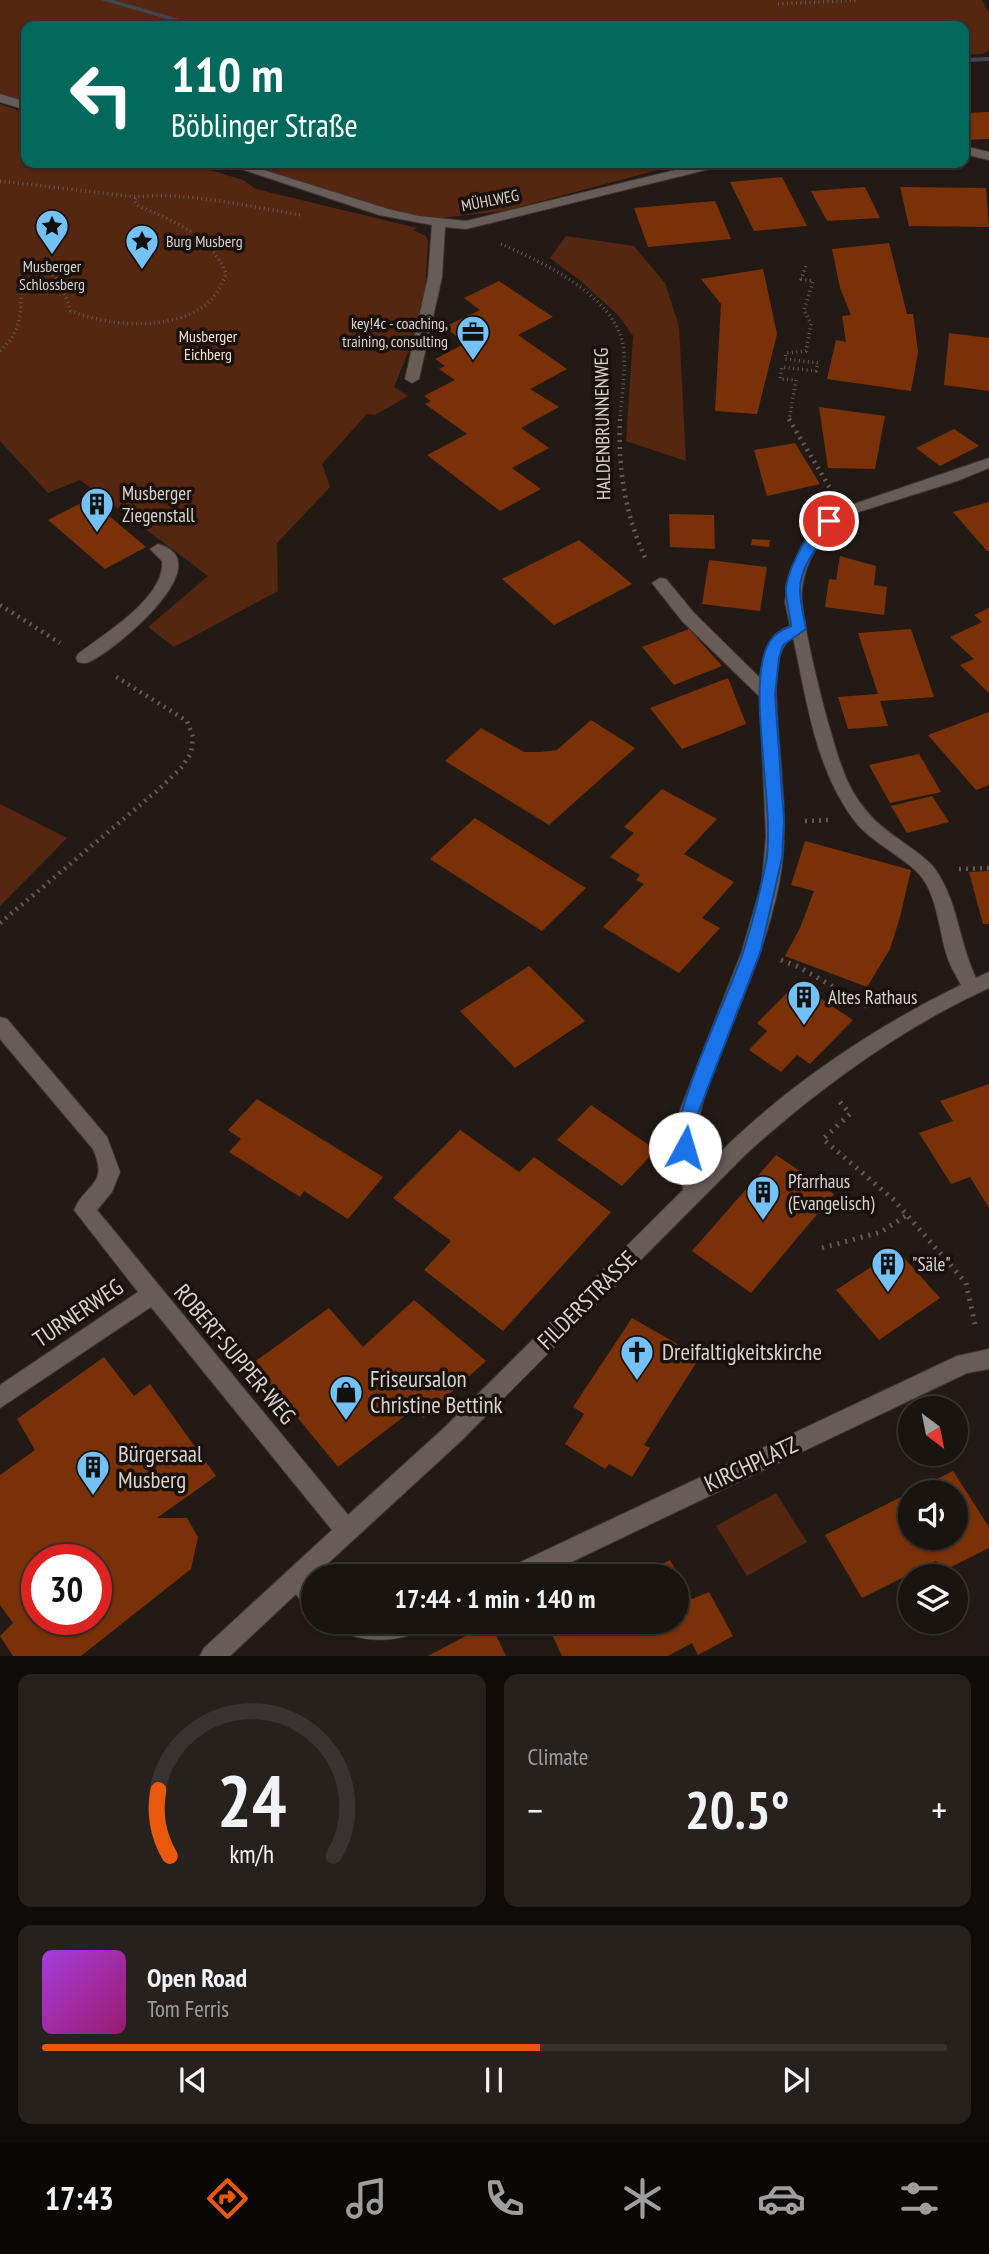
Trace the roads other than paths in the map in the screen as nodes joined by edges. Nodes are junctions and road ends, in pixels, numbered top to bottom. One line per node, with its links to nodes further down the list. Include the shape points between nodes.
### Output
1 (0, 98): 2 (street)
2 (21, 104)
3 (969, 151): 4 (street)
4 (989, 156)
5 (245, 168): 7 (street, MÜHLWEG, via 384,212)
6 (698, 168): 7 (street, MÜHLWEG, via 466,225)
7 (439, 223): 8 (street, via 435,277)
8 (412, 379)
9 (989, 463): 12 (street, via 829,521 801,563 793,588)
10 (158, 548): 13 (street, via 170,560 167,585)
11 (660, 583): 14 (street)
12 (799, 629): 14 (street, via 776,642); 15 (street, via 834,772 864,820 927,871 939,891 957,958)
13 (83, 657)
14 (768, 695): 17 (street, via 774,858 752,950 688,1116 685,1148)
15 (980, 984): 17 (street, FILDERSTRASSE, via 822,1080 765,1122)
16 (0, 1025): 18 (street, ROBERT-SUPPER-WEG, via 100,1143 111,1164 107,1185 84,1209)
17 (694, 1193): 21 (street, FILDERSTRASSE, via 453,1434)
18 (151, 1294): 20 (street, TURNERWEG); 21 (street, ROBERT-SUPPER-WEG)
19 (986, 1358): 22 (street, KIRCHPLATZ, via 954,1367)
20 (0, 1398)
21 (347, 1531): 23 (street, FILDERSTRASSE)
22 (541, 1564)
23 (299, 1578): 24 (street); 25 (street, FILDERSTRASSE)
24 (301, 1581)
25 (212, 1656)

